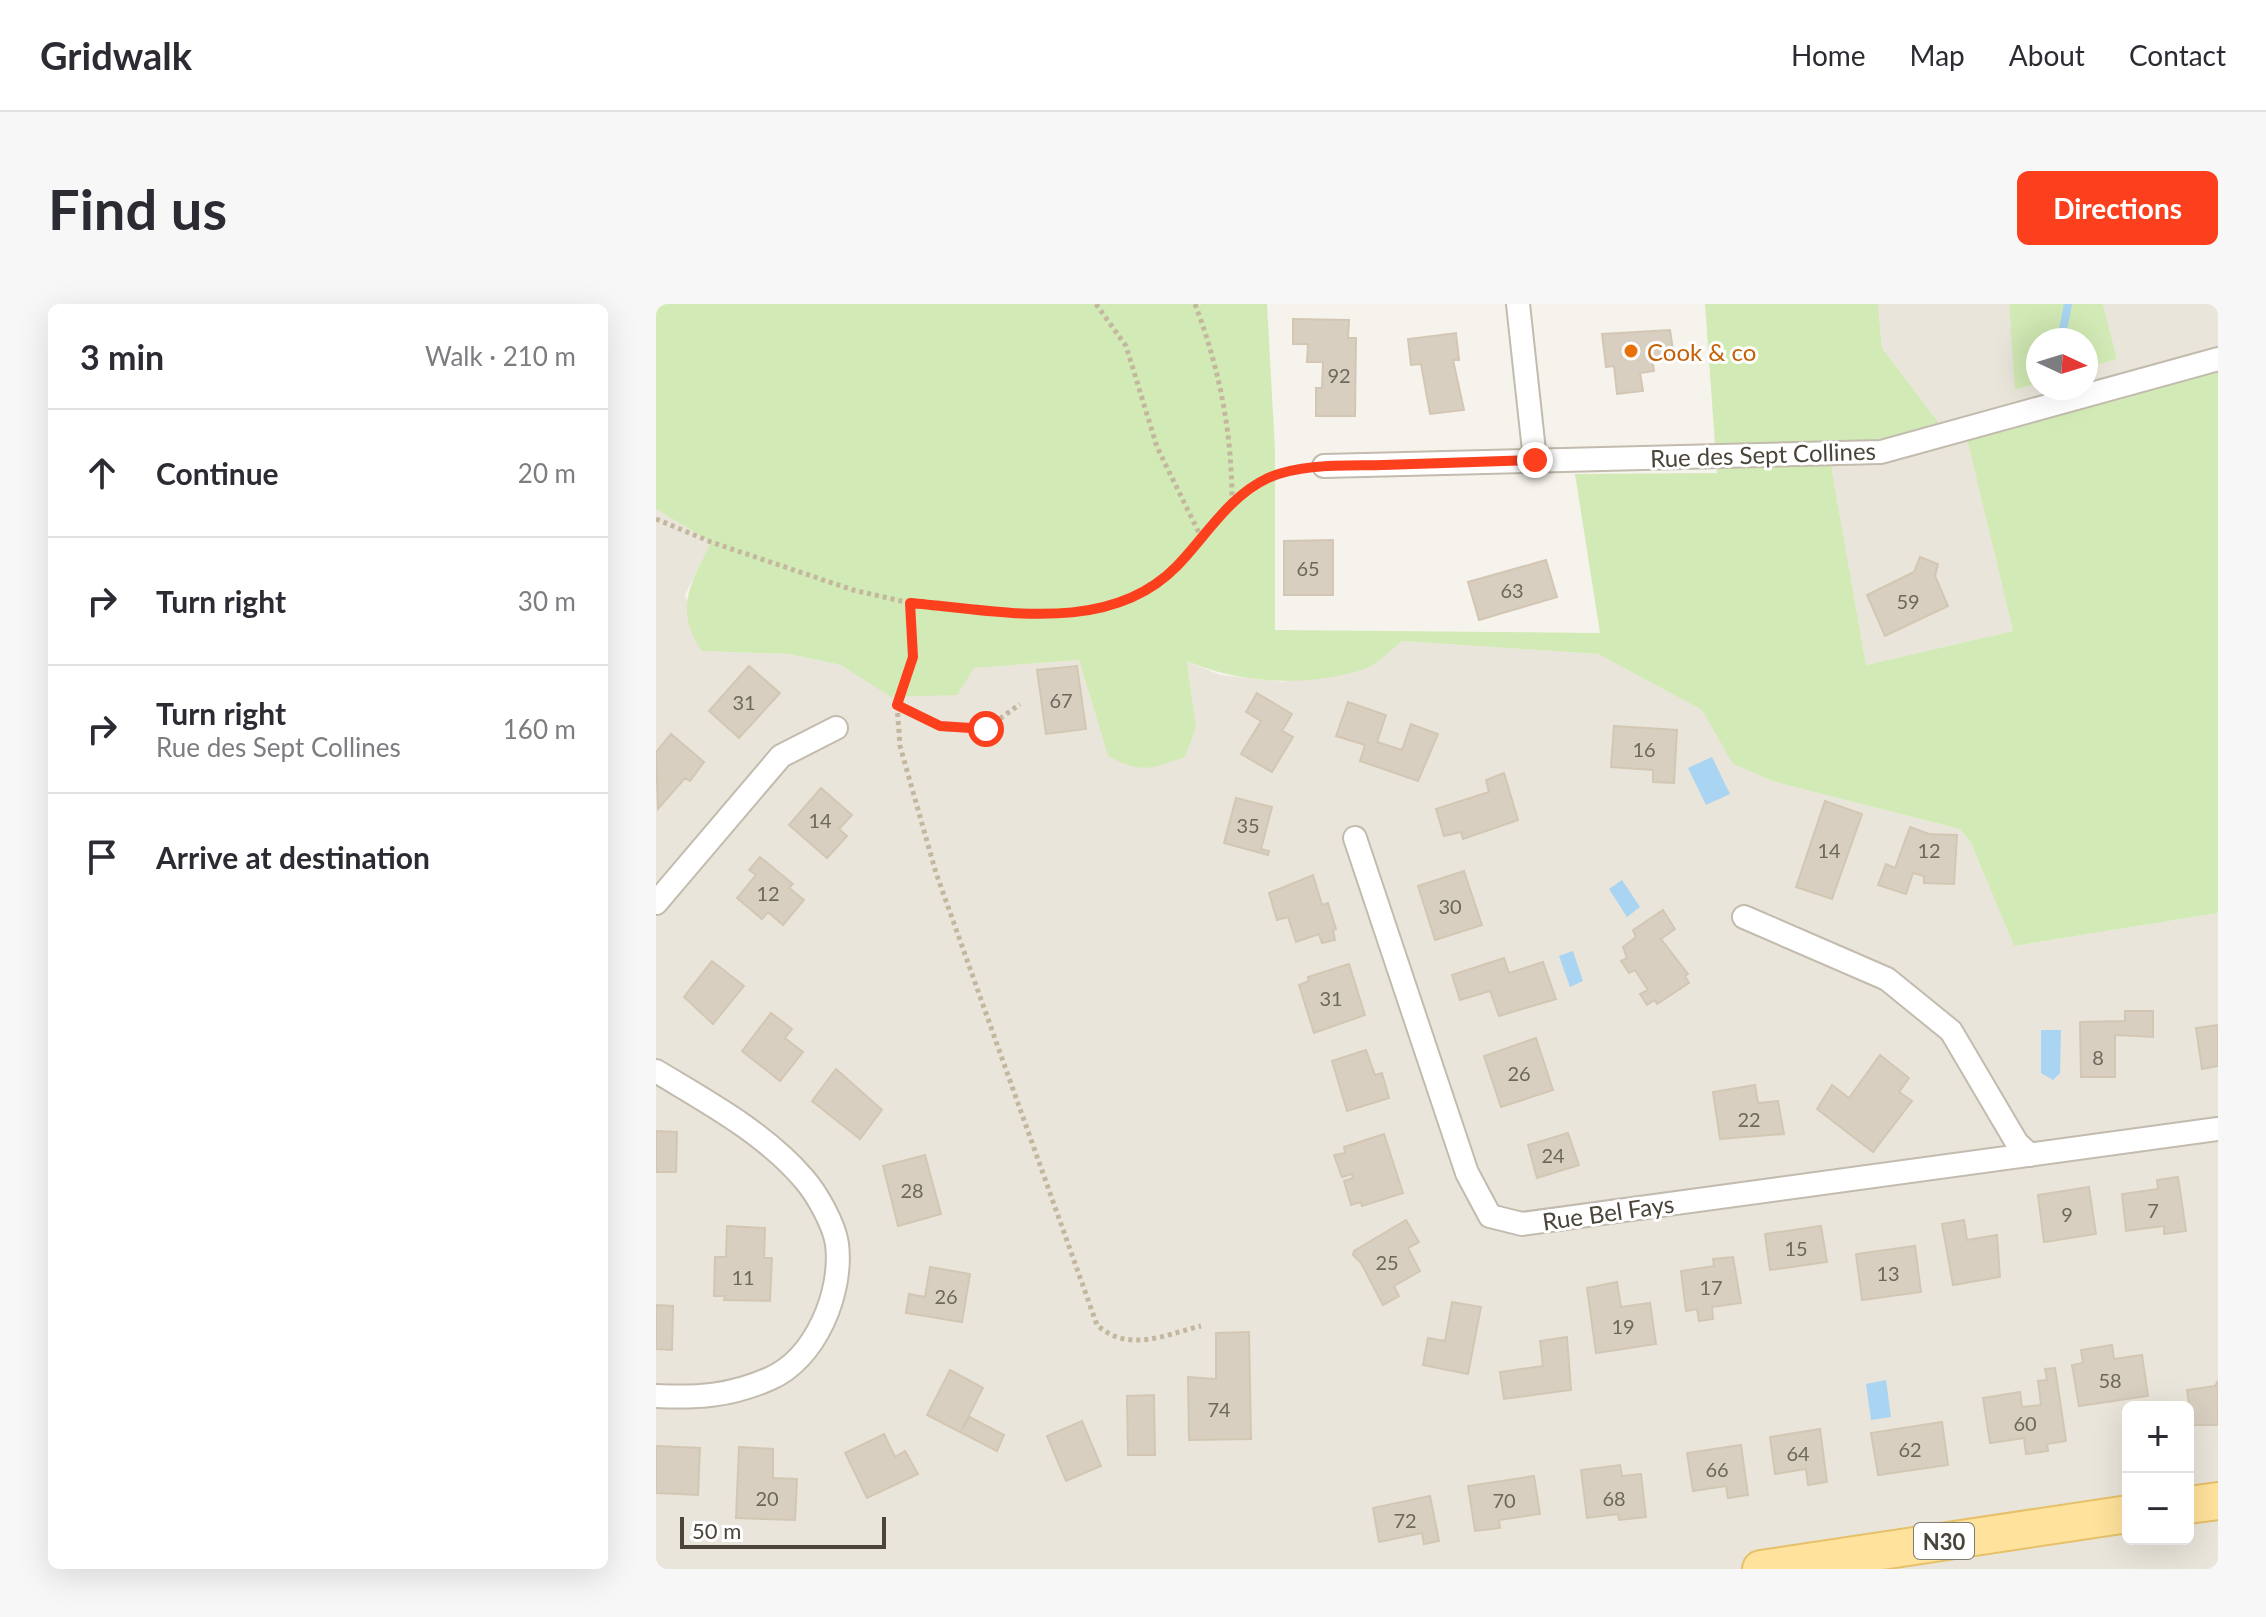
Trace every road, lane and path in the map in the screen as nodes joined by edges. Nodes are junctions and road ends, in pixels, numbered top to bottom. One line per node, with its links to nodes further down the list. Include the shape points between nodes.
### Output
1 (1096, 304): 9 (path, via 1126,346 1157,447)
2 (1195, 304): 7 (path, via 1219,374 1232,448)
3 (1518, 304): 5 (street)
4 (2218, 359): 5 (street, Rue des Sept Collines, via 1881,452)
5 (1535, 460): 6 (street, Rue des Sept Collines)
6 (1324, 466): 7 (path, via 1269,477)
7 (1232, 503): 9 (path)
8 (656, 519): 10 (path, via 853,590)
9 (1201, 537): 10 (path, via 1175,568 1130,598 1104,608 1064,615)
10 (910, 603): 12 (path, via 913,657)
11 (1020, 704): 12 (path, via 986,729 940,726)
12 (897, 705): 20 (path, via 900,746 936,873 1097,1325 1111,1338 1146,1340)
13 (836, 728): 15 (street, via 781,756)
14 (1355, 838): 19 (street, Rue Bel Fays, via 1467,1173 1490,1216 1522,1224)
15 (656, 903)
16 (1744, 917): 19 (street, via 1887,979 1951,1031 2017,1143)
17 (656, 1071): 21 (street, via 721,1110 795,1170 837,1242 829,1308 795,1362 771,1378 708,1398)
18 (2218, 1129): 19 (street, Rue Bel Fays)
19 (2030, 1155)
20 (1201, 1326)
21 (656, 1396)
22 (2218, 1501): 23 (main road)
23 (2194, 1504)
24 (2122, 1515): 25 (main road, N30)
25 (1761, 1569)

